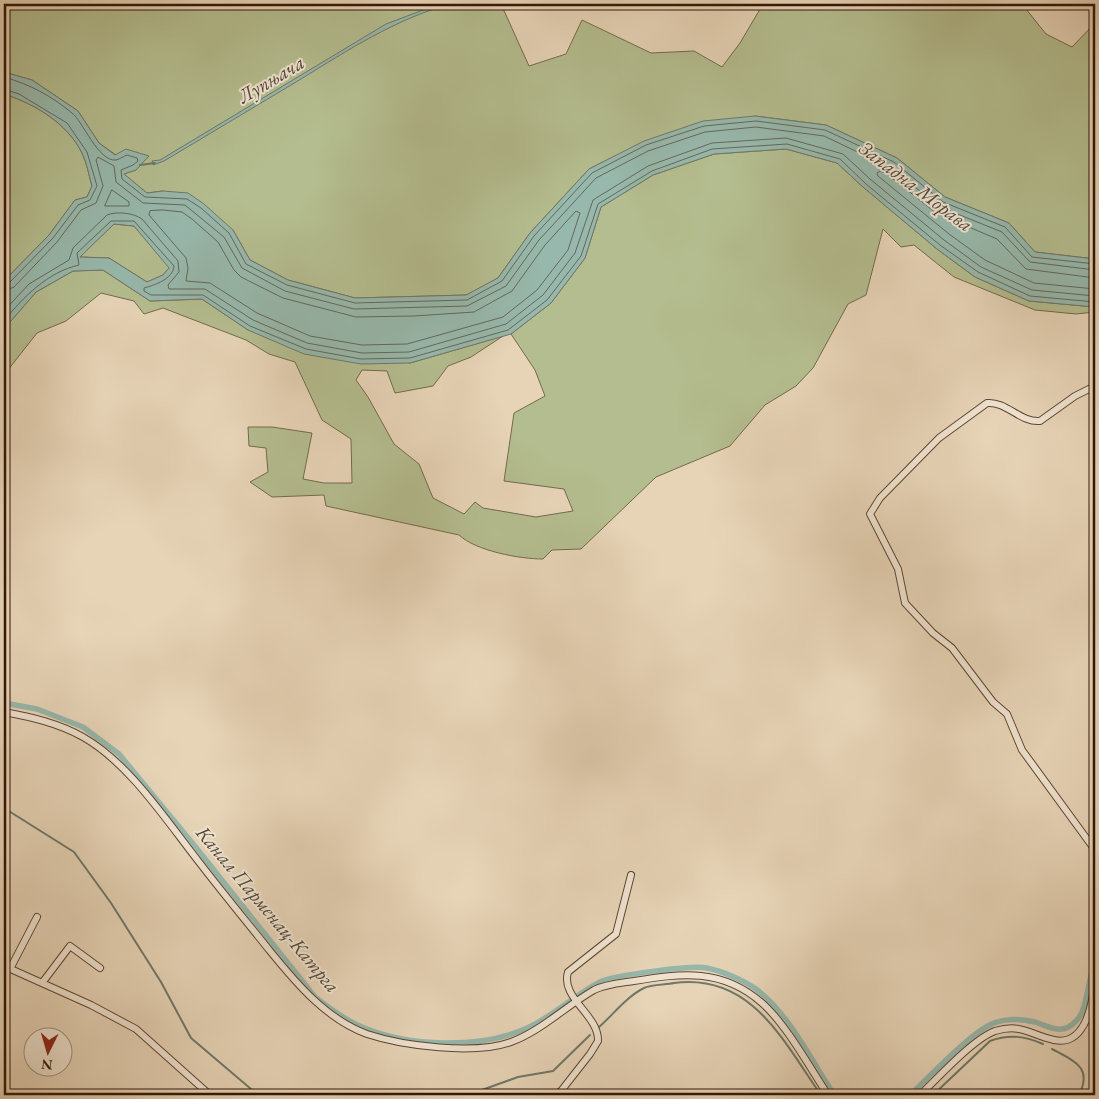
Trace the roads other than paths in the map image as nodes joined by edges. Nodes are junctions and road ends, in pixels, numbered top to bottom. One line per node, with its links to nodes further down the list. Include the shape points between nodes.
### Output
1 (1095, 386): 3 (street, via 1040,421 1033,422 1002,406 987,403 939,438 880,498 870,514 898,569 905,603 952,648 993,702 1007,714 1022,750)
2 (4, 712): 10 (street, via 34,718 83,737 123,769 312,998 333,1016 364,1032 390,1041 462,1048 488,1047 527,1034)
3 (1095, 850)
4 (631, 875): 10 (street, via 616,934 568,972 566,979 570,991)
5 (37, 917): 6 (street)
6 (7, 968): 9 (street)
7 (100, 968): 9 (street, via 70,946)
8 (1095, 979): 14 (street, via 1088,1018 1070,1038 1054,1040 1018,1027 993,1032 980,1039)
9 (42, 983): 11 (street, via 136,1029)
10 (578, 1001): 12 (street, via 595,1026 598,1041); 13 (street, via 596,989 612,984 680,974 702,974 736,985 775,1017)
11 (210, 1095)
12 (554, 1095)
13 (828, 1095)
14 (920, 1095)

